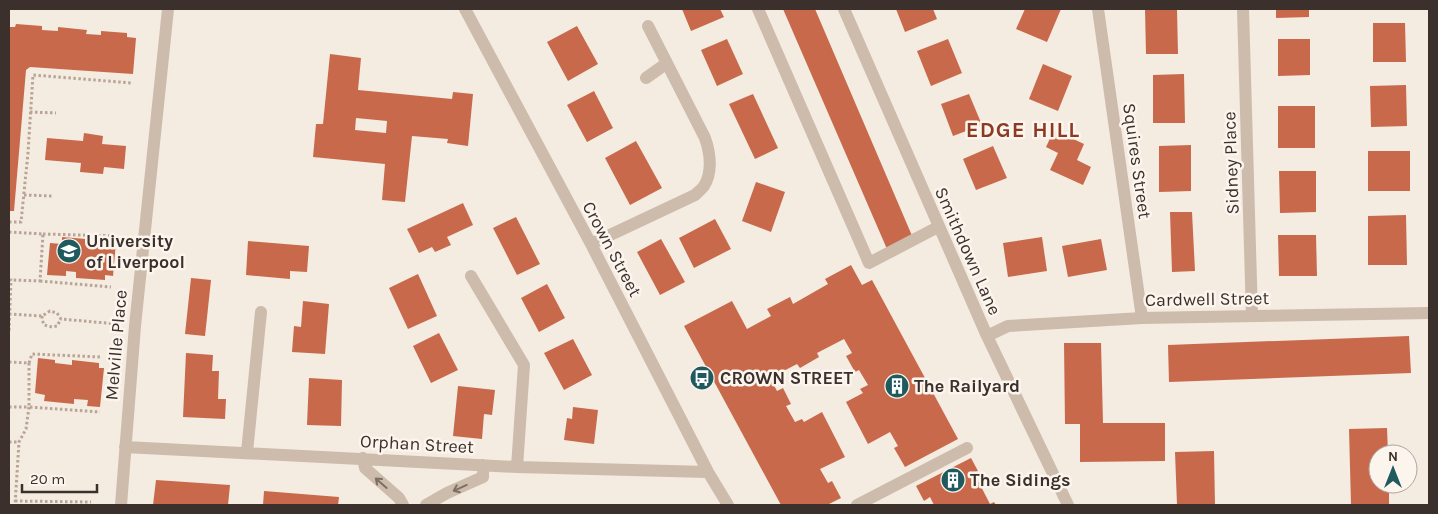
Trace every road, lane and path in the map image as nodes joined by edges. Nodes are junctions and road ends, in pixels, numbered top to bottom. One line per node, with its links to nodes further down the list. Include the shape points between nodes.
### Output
1 (168, 9): 32 (street, Melville Place)
2 (465, 9): 20 (street, Crown Street)
3 (758, 9): 16 (street, via 869,263)
4 (844, 9): 16 (street, Smithdown Lane)
5 (1098, 9): 30 (street, Squires Street)
6 (1243, 9): 29 (street, Sidney Place)
7 (648, 26): 8 (street)
8 (667, 63): 9 (street); 20 (street, via 710,153 705,186 696,195)
9 (646, 78)
10 (132, 83): 11 (path, via 32,75)
11 (30, 112): 12 (path); 13 (path)
12 (56, 113)
13 (24, 195): 14 (path); 15 (path, via 21,222)
14 (52, 196)
15 (9, 222)
16 (938, 227): 34 (street, Smithdown Lane)
17 (9, 232): 18 (path)
18 (44, 234): 19 (path); 23 (path)
19 (116, 236)
20 (591, 244): 49 (street, Crown Street)
21 (471, 276): 48 (street, via 524,365)
22 (10, 280): 23 (path); 27 (path)
23 (40, 282): 24 (path)
24 (111, 287)
25 (261, 312): 45 (street)
26 (1429, 313): 29 (street, Cardwell Street)
27 (10, 314): 28 (path); 33 (path)
28 (42, 316): 31 (path, via 54,311); 31 (path, via 44,325 52,327 57,326)
29 (1252, 316): 30 (street, Cardwell Street)
30 (1142, 318): 34 (street, Cardwell Street, via 1008,326)
31 (61, 319): 32 (path)
32 (135, 326): 43 (street, Melville Place)
33 (9, 331)
34 (987, 336): 57 (street, Smithdown Lane)
35 (101, 357): 37 (path, via 32,354)
36 (9, 362): 37 (path)
37 (29, 362): 39 (path)
38 (9, 407): 39 (path)
39 (29, 407): 40 (path); 42 (path, via 26,429)
40 (100, 412)
41 (9, 442): 42 (path)
42 (19, 442): 51 (path)
43 (125, 447): 45 (street, Orphan Street); 52 (street, Melville Place)
44 (967, 448): 56 (street)
45 (247, 452): 46 (street, Orphan Street)
46 (364, 458): 47 (street, Orphan Street); 53 (street, one-way to 46, via 365,468)
47 (483, 465): 48 (street, Orphan Street); 54 (street, one-way to 54, via 483,477)
48 (517, 467): 49 (street, Orphan Street)
49 (708, 472): 55 (street, Crown Street)
50 (91, 502): 51 (path)
51 (15, 503)
52 (121, 505)
53 (403, 505)
54 (426, 505)
55 (728, 505)
56 (858, 505)
57 (1068, 505)

